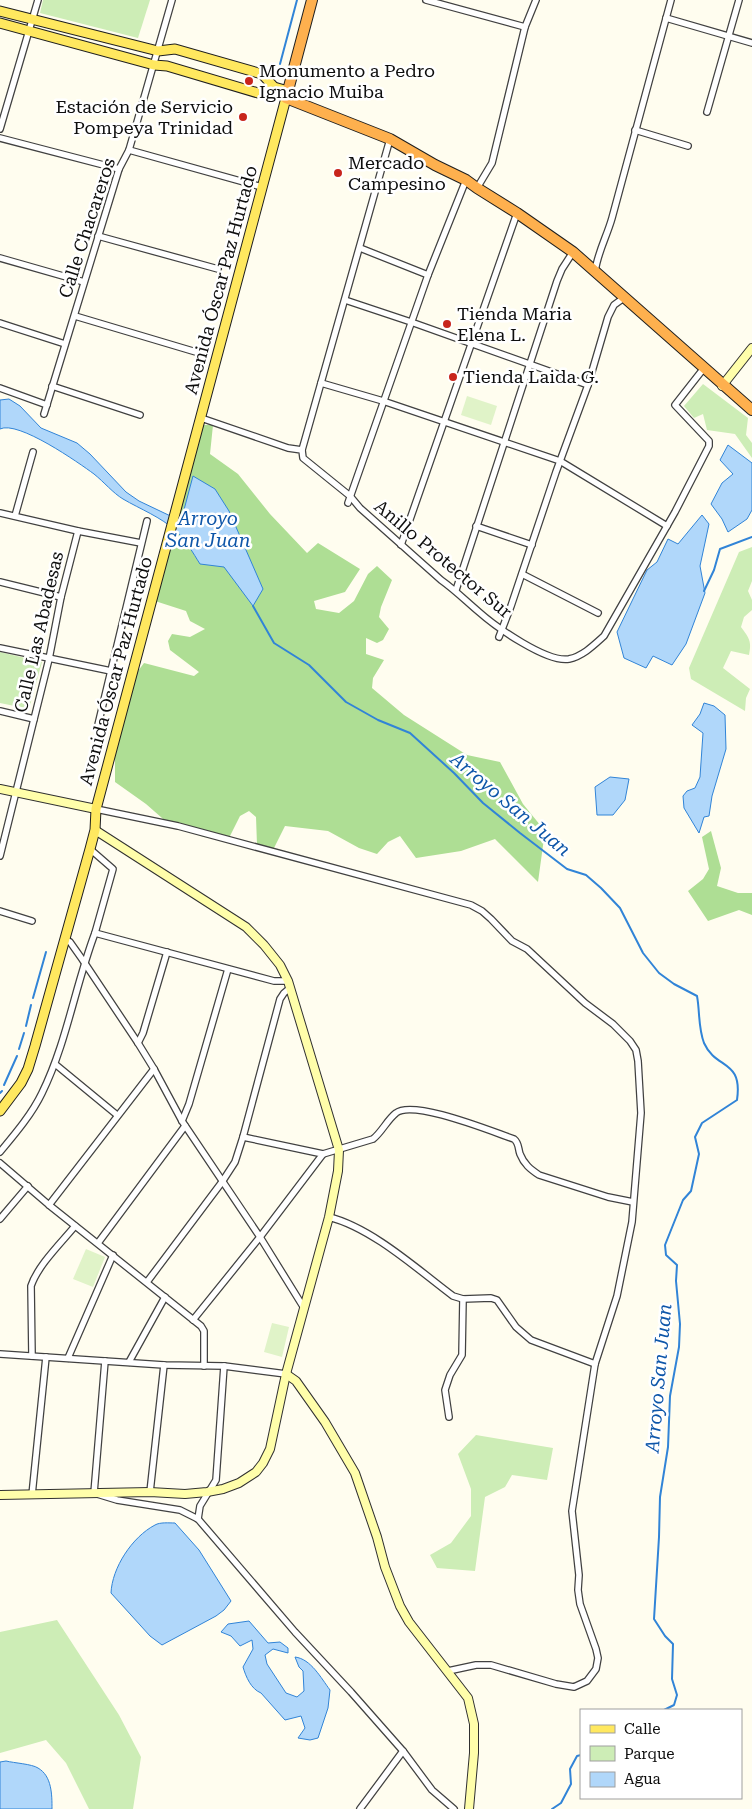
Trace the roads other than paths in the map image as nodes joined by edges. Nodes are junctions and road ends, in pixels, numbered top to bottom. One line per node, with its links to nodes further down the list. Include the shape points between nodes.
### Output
1 (38, 0): 9 (street)
2 (172, 0): 16 (street, Calle Chacareros)
3 (312, 0): 19 (highway, Avenida Óscar Paz Hurtado)
4 (426, 0): 12 (street)
5 (536, 0): 12 (street)
6 (671, 0): 10 (street)
7 (739, 0): 14 (street)
8 (0, 11): 9 (main road)
9 (33, 18): 13 (street); 16 (main road)
10 (666, 18): 14 (street); 22 (street)
11 (0, 23): 13 (main road)
12 (525, 28): 30 (street, via 492,162)
13 (30, 31): 17 (main road); 21 (street)
14 (729, 36): 15 (street); 20 (street)
15 (752, 43)
16 (158, 51): 17 (street, Calle Chacareros); 18 (main road, via 175,49 262,74)
17 (154, 64): 18 (main road, via 258,93); 26 (street, Calle Chacareros)
18 (274, 86): 19 (main road)
19 (287, 95): 24 (highway); 29 (main road, Avenida Óscar Paz Hurtado)
20 (707, 112)
21 (0, 129)
22 (635, 130): 25 (street); 37 (street)
23 (0, 138): 27 (street)
24 (390, 139): 28 (highway); 33 (street)
25 (688, 146)
26 (129, 150): 27 (street, Calle Chacareros); 29 (street)
27 (119, 168): 32 (street, Calle Chacareros)
28 (466, 180): 30 (highway); 38 (street)
29 (262, 187): 61 (main road, Avenida Óscar Paz Hurtado)
30 (476, 188): 31 (highway)
31 (517, 213): 34 (highway); 46 (street)
32 (98, 236): 36 (street); 39 (street, Calle Chacareros)
33 (360, 248): 38 (street); 41 (street)
34 (573, 252): 37 (highway); 49 (street, via 556,281)
35 (0, 258): 39 (street)
36 (218, 269)
37 (595, 272): 40 (highway)
38 (428, 274): 43 (street)
39 (84, 282): 42 (street, Calle Chacareros)
40 (625, 297): 50 (highway); 52 (street, via 614,305 608,316)
41 (345, 300): 43 (street); 51 (street)
42 (75, 316): 45 (street, Calle Chacareros); 48 (street)
43 (411, 322): 46 (street); 56 (street)
44 (0, 323): 45 (street)
45 (65, 344): 53 (street, Calle Chacareros)
46 (470, 344): 49 (street); 62 (street)
47 (752, 348): 54 (street)
48 (196, 352)
49 (529, 365): 52 (street); 63 (street)
50 (704, 368): 54 (highway); 73 (street, Anillo Protector Sur, via 675,405 709,441 709,446)
51 (321, 383): 56 (street); 64 (street)
52 (588, 385): 66 (street)
53 (52, 386): 57 (street, Calle Chacareros); 60 (street)
54 (722, 386): 58 (highway)
55 (0, 388): 57 (street)
56 (383, 401): 62 (street); 67 (street)
57 (47, 405): 59 (street, Calle Chacareros)
58 (752, 410)
59 (44, 414)
60 (140, 415)
61 (200, 418): 64 (street); 93 (main road, Avenida Óscar Paz Hurtado)
62 (444, 422): 63 (street); 76 (street)
63 (503, 443): 66 (street); 72 (street)
64 (302, 450): 67 (street, Anillo Protector Sur, via 303,458)
65 (33, 452): 70 (street)
66 (560, 461): 73 (street); 77 (street)
67 (350, 496): 68 (street); 76 (street, Anillo Protector Sur)
68 (348, 503)
69 (0, 513): 70 (street)
70 (15, 516): 74 (street)
71 (147, 521): 75 (street)
72 (476, 526): 77 (street); 80 (street)
73 (667, 526): 83 (street, Anillo Protector Sur, via 604,636 587,651 569,659 555,658)
74 (78, 531): 75 (street); 81 (street, Calle Las Abadesas)
75 (141, 543): 87 (street)
76 (401, 545): 80 (street, Anillo Protector Sur)
77 (532, 545): 78 (street)
78 (522, 574): 82 (street); 83 (street)
79 (0, 582): 81 (street)
80 (456, 590): 83 (street, Anillo Protector Sur)
81 (61, 597): 86 (street, Calle Las Abadesas)
82 (598, 613)
83 (502, 630): 84 (street)
84 (499, 637)
85 (0, 648): 86 (street)
86 (49, 659): 87 (street); 89 (street, Calle Las Abadesas)
87 (110, 671): 90 (street)
88 (0, 711): 89 (street)
89 (34, 719): 92 (street, Calle Las Abadesas)
90 (97, 729)
91 (0, 789): 92 (street)
92 (15, 792): 93 (street); 96 (street, Calle Las Abadesas)
93 (96, 809): 94 (main road, Avenida Óscar Paz Hurtado); 118 (street, via 178,826 440,896 482,911 512,941 527,949 585,1003 613,1024 636,1050 641,1113)
94 (95, 830): 95 (main road, Avenida Óscar Paz Hurtado); 104 (street, via 246,927 280,965)
95 (90, 849): 99 (street, via 113,869); 100 (main road, Avenida Óscar Paz Hurtado)
96 (0, 856)
97 (0, 911): 98 (street)
98 (32, 921)
99 (95, 933): 101 (street); 102 (street)
100 (68, 941): 102 (street); 108 (main road, Avenida Óscar Paz Hurtado, via 28,1069 14,1095)
101 (167, 952): 103 (street); 105 (street)
102 (83, 961): 105 (street); 106 (street)
103 (228, 969): 104 (street); 110 (street)
104 (289, 985): 111 (street, via 280,999); 112 (street)
105 (138, 1042): 107 (street)
106 (55, 1064): 109 (street); 113 (street, via 29,1115)
107 (154, 1069): 109 (street); 110 (street)
108 (0, 1111)
109 (117, 1115): 119 (street)
110 (184, 1124): 116 (street); 124 (street)
111 (243, 1137): 114 (street); 116 (street)
112 (339, 1150): 114 (street); 118 (street, via 373,1139 396,1113 403,1110 446,1115 514,1139 524,1162 539,1175); 120 (street)
113 (0, 1152)
114 (323, 1154): 123 (street)
115 (0, 1164): 117 (street)
116 (222, 1182): 123 (street); 126 (street)
117 (28, 1186): 119 (street); 121 (street)
118 (633, 1202): 138 (street, via 617,1296)
119 (49, 1205): 122 (street)
120 (329, 1218): 128 (street, via 354,1225 453,1296); 129 (street)
121 (0, 1219)
122 (75, 1226): 124 (street); 132 (street, via 41,1268 31,1286)
123 (260, 1237): 129 (street); 130 (street)
124 (98, 1243): 125 (street)
125 (113, 1255): 126 (street); 134 (street)
126 (147, 1282): 127 (street)
127 (164, 1297): 130 (street); 136 (street)
128 (462, 1299): 138 (street, via 497,1300 516,1327 531,1340); 142 (street, via 462,1355 445,1390)
129 (304, 1308): 141 (street)
130 (193, 1320): 139 (street, via 204,1332)
131 (0, 1354): 132 (street)
132 (32, 1356): 133 (street)
133 (46, 1357): 134 (street); 147 (street)
134 (68, 1358): 135 (street)
135 (105, 1361): 136 (street); 145 (street)
136 (129, 1362): 137 (street)
137 (164, 1364): 139 (street); 143 (street)
138 (595, 1364): 149 (street, via 572,1511 578,1590 596,1648 596,1670 587,1682 574,1687 491,1665)
139 (204, 1366): 140 (street)
140 (224, 1366): 141 (street); 144 (street, via 216,1480)
141 (286, 1374): 144 (street, via 270,1449 263,1463 239,1483); 149 (street, via 296,1381 325,1422 355,1473 400,1606)
142 (449, 1417)
143 (150, 1492): 144 (street); 145 (street)
144 (207, 1492): 148 (street)
145 (94, 1493): 147 (street); 148 (street, via 116,1500 180,1510)
146 (0, 1495): 147 (street)
147 (32, 1495)
148 (198, 1519): 150 (street)
149 (448, 1671): 153 (street, via 468,1698 474,1724)
150 (403, 1751): 151 (street); 152 (street, via 432,1790)
151 (360, 1809)
152 (454, 1809)
153 (469, 1809)

